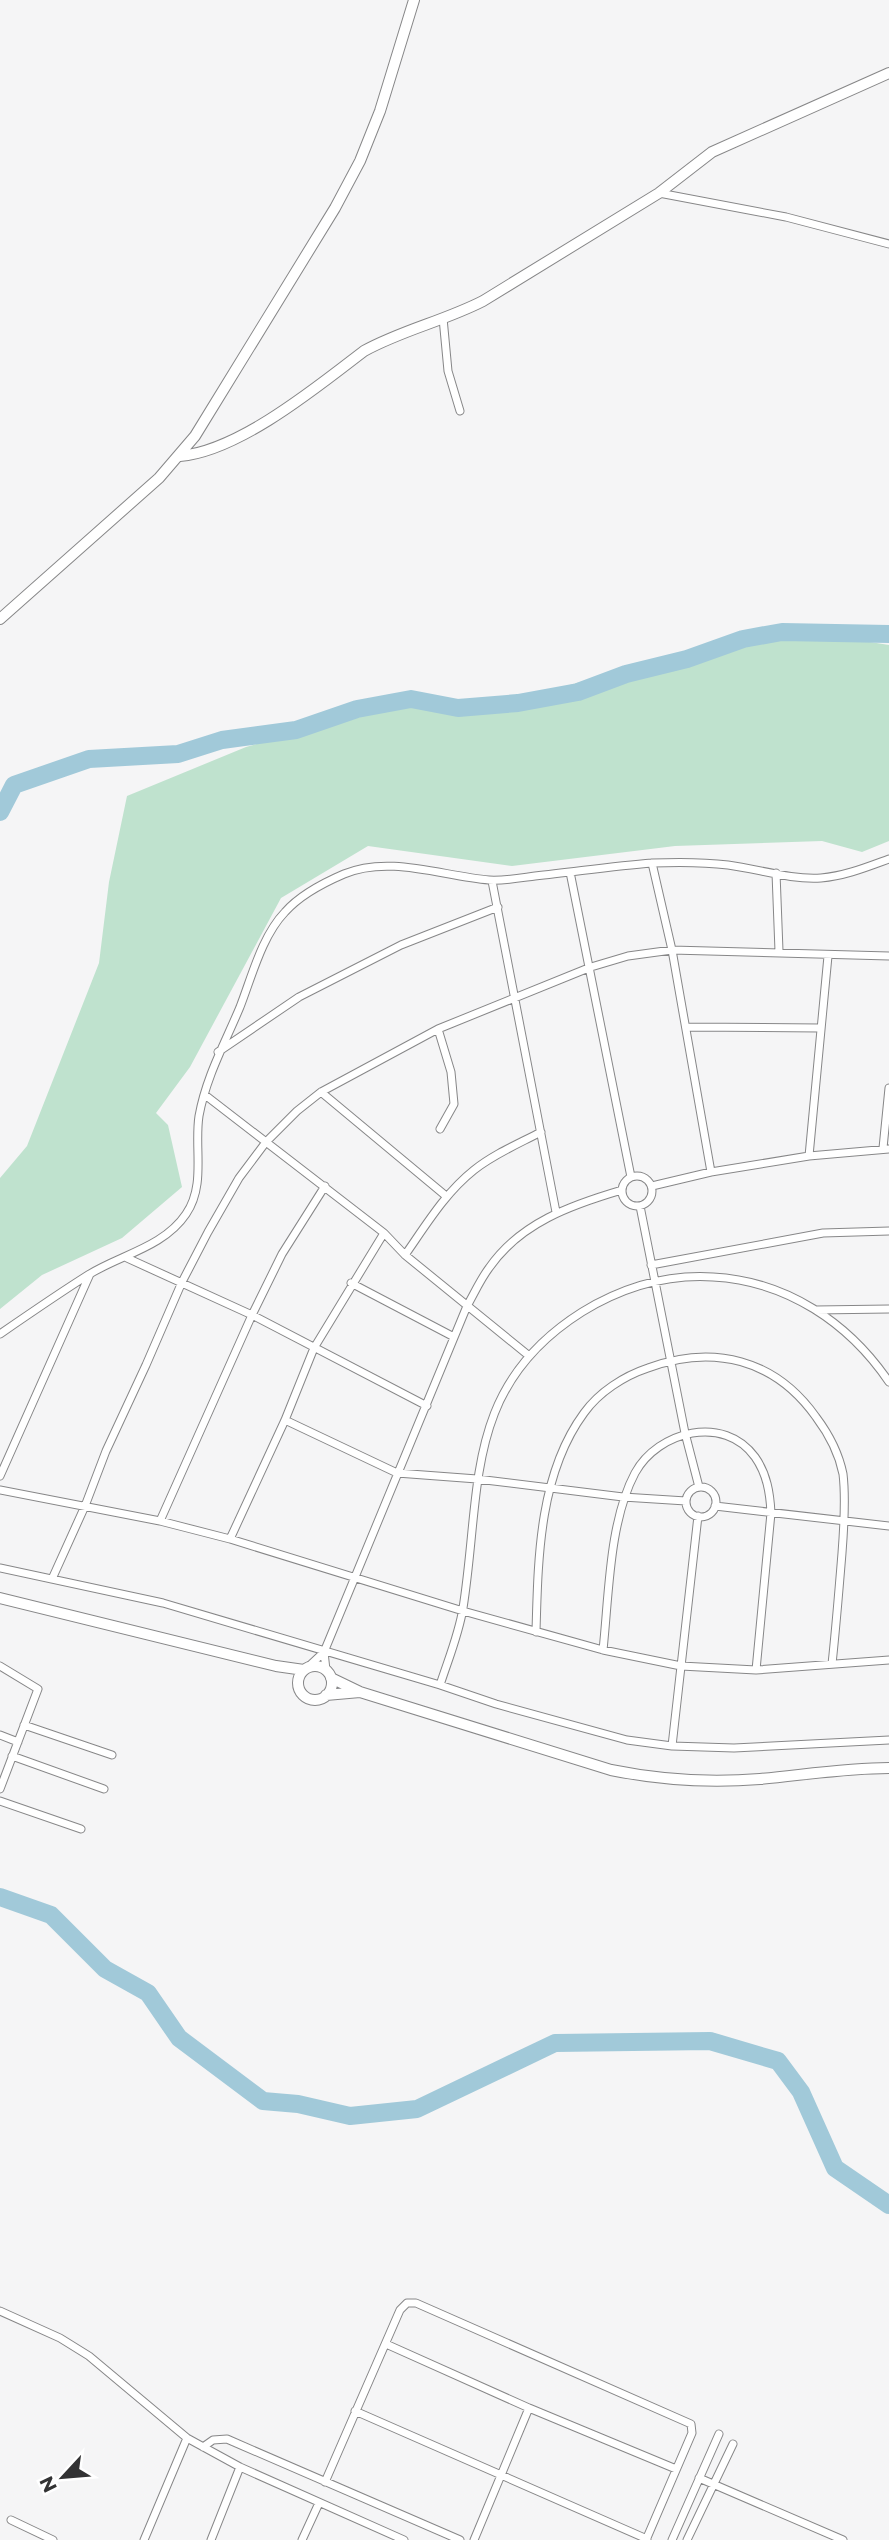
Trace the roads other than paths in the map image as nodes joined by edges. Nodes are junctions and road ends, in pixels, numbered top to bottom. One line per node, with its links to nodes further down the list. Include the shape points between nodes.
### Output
1 (414, 0): 7 (street, via 380,111 356,170 215,406)
2 (889, 73): 3 (street, via 712,152)
3 (659, 193): 4 (street, via 786,217); 5 (street, via 483,300)
4 (889, 244)
5 (443, 318): 6 (street, via 448,371); 7 (street, via 363,351 284,411 218,447)
6 (460, 411)
7 (180, 456): 8 (street)
8 (0, 619)
9 (889, 859): 12 (street, via 836,876)
10 (652, 863): 11 (street); 12 (street, via 727,864); 15 (street)
11 (570, 872): 13 (street); 19 (street)
12 (776, 873): 16 (street)
13 (492, 881): 14 (street); 24 (street, via 371,867 342,875 301,897 271,929)
14 (498, 907): 20 (street); 24 (street, via 401,946 299,997)
15 (672, 950): 16 (street); 19 (street); 21 (street)
16 (779, 951): 17 (street)
17 (828, 956): 18 (street); 22 (street)
18 (889, 956)
19 (591, 967): 20 (street); 34 (street)
20 (515, 998): 23 (street); 29 (street)
21 (686, 1027): 22 (street); 33 (street)
22 (820, 1028): 32 (street)
23 (438, 1029): 26 (street); 28 (street, via 451,1072 454,1104)
24 (218, 1053): 27 (street)
25 (889, 1088): 31 (street)
26 (321, 1092): 30 (street); 38 (street)
27 (205, 1096): 30 (street); 44 (street, via 189,1210 166,1234)
28 (440, 1129)
29 (541, 1132): 38 (street, via 486,1161); 40 (street)
30 (266, 1142): 35 (street); 48 (street, via 239,1178)
31 (886, 1148): 32 (street)
32 (809, 1156): 33 (street)
33 (711, 1172): 36 (street)
34 (631, 1177): 36 (street, via 646,1178); 37 (street)
35 (325, 1186): 42 (street); 53 (street)
36 (652, 1186): 39 (street, via 649,1201)
37 (622, 1191): 39 (street, via 627,1202); 40 (street)
38 (446, 1196): 43 (street)
39 (640, 1206): 45 (street)
40 (556, 1212): 50 (street, via 512,1242 489,1268)
41 (889, 1231): 45 (street, via 823,1233)
42 (384, 1233): 43 (street); 49 (street)
43 (405, 1255): 50 (street)
44 (127, 1258): 46 (street); 48 (street)
45 (651, 1265): 47 (street)
46 (90, 1274): 54 (street); 64 (street)
47 (653, 1281): 52 (street, via 691,1276 730,1278 770,1288); 57 (street, via 594,1305); 58 (street)
48 (181, 1282): 53 (street); 71 (street)
49 (351, 1283): 55 (street); 56 (street)
50 (467, 1306): 55 (street); 57 (street)
51 (889, 1309): 52 (street)
52 (816, 1310): 59 (street, via 856,1341)
53 (251, 1315): 56 (street); 75 (street)
54 (0, 1334)
55 (454, 1337): 60 (street)
56 (314, 1348): 60 (street); 61 (street)
57 (528, 1355): 65 (street, via 493,1414)
58 (670, 1360): 62 (street); 67 (street, via 619,1381 585,1412); 76 (street, via 707,1355 737,1360 777,1377 806,1402 839,1461)
59 (889, 1382)
60 (427, 1406): 63 (street)
61 (285, 1420): 63 (street); 78 (street)
62 (684, 1433): 66 (street); 69 (street, via 644,1457); 73 (street, via 725,1435 744,1445 764,1475)
63 (397, 1473): 65 (street); 80 (street)
64 (0, 1476)
65 (477, 1479): 67 (street); 83 (street)
66 (699, 1487): 70 (street, via 690,1491); 72 (street, via 712,1492)
67 (551, 1488): 69 (street); 84 (street, via 537,1586)
68 (0, 1490): 71 (street)
69 (623, 1497): 70 (street); 85 (street)
70 (686, 1501): 74 (street, via 689,1511)
71 (85, 1506): 75 (street); 81 (street)
72 (715, 1506): 73 (street); 74 (street)
73 (771, 1513): 76 (street); 93 (street)
74 (698, 1516): 91 (street)
75 (160, 1521): 78 (street)
76 (844, 1521): 77 (street); 88 (street)
77 (889, 1526)
78 (230, 1539): 80 (street)
79 (0, 1568): 81 (street)
80 (353, 1578): 83 (street); 86 (street)
81 (52, 1579): 86 (street, via 163,1603)
82 (0, 1598): 90 (street)
83 (463, 1611): 84 (street); 96 (street)
84 (536, 1632): 85 (street)
85 (603, 1650): 91 (street)
86 (324, 1652): 92 (street); 94 (street); 96 (street)
87 (889, 1660): 88 (street)
88 (832, 1664): 93 (street)
89 (0, 1666): 99 (street, via 38,1689)
90 (276, 1666): 92 (street); 95 (street)
91 (681, 1666): 93 (street); 103 (street)
92 (306, 1668): 94 (street, via 318,1666); 95 (street)
93 (756, 1670)
94 (328, 1674): 97 (street); 98 (street, via 330,1690)
95 (298, 1684): 98 (street, via 309,1699)
96 (440, 1685): 103 (street, via 598,1734)
97 (360, 1692): 98 (street); 106 (street, via 638,1775 745,1779)
98 (326, 1695)
99 (24, 1725): 102 (street); 104 (street)
100 (0, 1735): 102 (street)
101 (889, 1740): 103 (street, via 734,1748)
102 (18, 1742): 105 (street)
103 (671, 1746)
104 (112, 1755)
105 (12, 1756): 107 (street); 108 (street)
106 (889, 1768)
107 (0, 1789)
108 (104, 1789)
109 (0, 1801): 110 (street)
110 (81, 1829)
111 (0, 2311): 116 (street, via 89,2356)
112 (386, 2344): 113 (street); 114 (street); 120 (street, via 403,2306 416,2303 689,2422 692,2433)
113 (529, 2408): 120 (street); 121 (street)
114 (355, 2411): 121 (street); 123 (street)
115 (719, 2434): 122 (street)
116 (187, 2438): 118 (street); 129 (street)
117 (733, 2444): 124 (street)
118 (203, 2447): 119 (street); 123 (street, via 227,2439)
119 (240, 2467): 125 (street); 130 (street)
120 (676, 2469): 127 (street)
121 (500, 2476): 127 (street); 134 (street)
122 (699, 2478): 124 (street); 135 (street)
123 (325, 2482): 133 (street)
124 (714, 2484): 136 (street); 137 (street)
125 (319, 2504): 131 (street); 132 (street)
126 (10, 2520): 128 (street)
127 (647, 2539)
128 (53, 2540)
129 (144, 2540)
130 (211, 2540)
131 (302, 2540)
132 (404, 2540)
133 (460, 2540)
134 (474, 2540)
135 (672, 2540)
136 (687, 2540)
137 (843, 2540)

